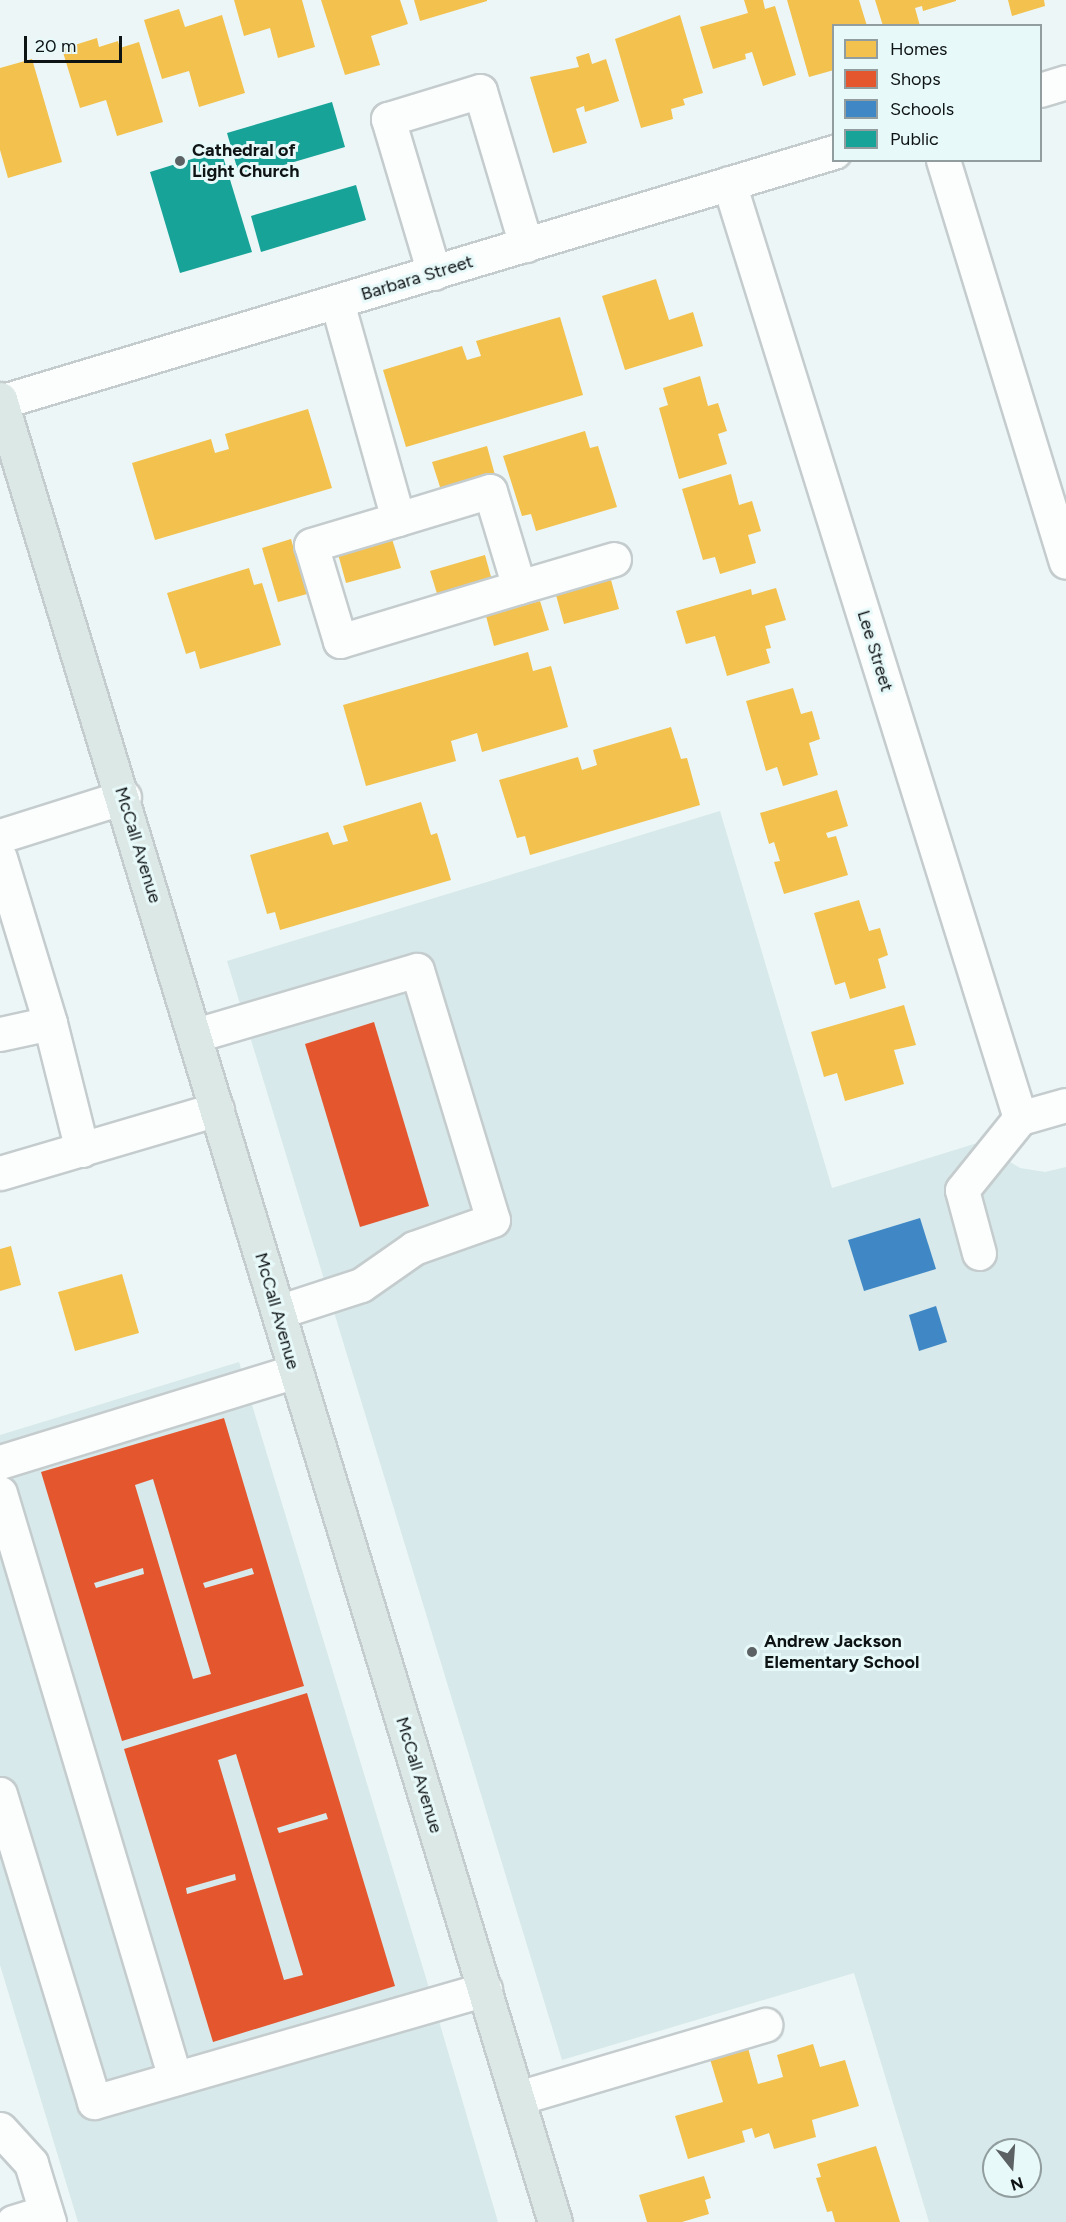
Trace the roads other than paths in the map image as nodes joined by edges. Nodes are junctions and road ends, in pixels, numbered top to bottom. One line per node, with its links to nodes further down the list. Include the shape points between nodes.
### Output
1 (1066, 82): 2 (street)
2 (1042, 90)
3 (832, 153): 5 (street, Barbara Street)
4 (944, 162): 12 (street)
5 (729, 183): 6 (street, Barbara Street); 22 (street, Lee Street)
6 (526, 245): 7 (street, Barbara Street); 7 (street, via 480,91 388,119)
7 (434, 273): 8 (street, Barbara Street)
8 (336, 302): 9 (street, Barbara Street); 10 (street)
9 (0, 401): 14 (main road, McCall Avenue)
10 (398, 519): 13 (street, via 490,491); 13 (street, via 311,545 340,641)
11 (614, 559): 13 (street)
12 (1066, 562)
13 (519, 587)
14 (124, 797): 15 (street); 19 (main road, McCall Avenue)
15 (0, 836)
16 (0, 858): 17 (street)
17 (50, 1023): 18 (street); 23 (street)
18 (0, 1034)
19 (196, 1035): 21 (main road, McCall Avenue); 26 (street, via 417,970 493,1220 414,1248 361,1284)
20 (1066, 1105): 22 (street)
21 (218, 1109): 23 (street); 26 (main road, McCall Avenue)
22 (1020, 1118): 25 (street, via 962,1190)
23 (82, 1150): 24 (street)
24 (0, 1173)
25 (979, 1253)
26 (278, 1312): 27 (main road, McCall Avenue)
27 (295, 1371): 28 (street); 31 (main road, McCall Avenue)
28 (0, 1462)
29 (0, 1493): 33 (street)
30 (0, 1794): 33 (street, via 94,2103)
31 (485, 1989): 33 (street); 34 (main road, McCall Avenue)
32 (765, 2025): 34 (street)
33 (175, 2078)
34 (518, 2098): 38 (main road, McCall Avenue)
35 (0, 2129): 36 (street, via 32,2163)
36 (47, 2217): 37 (street)
37 (13, 2222)
38 (555, 2222)

